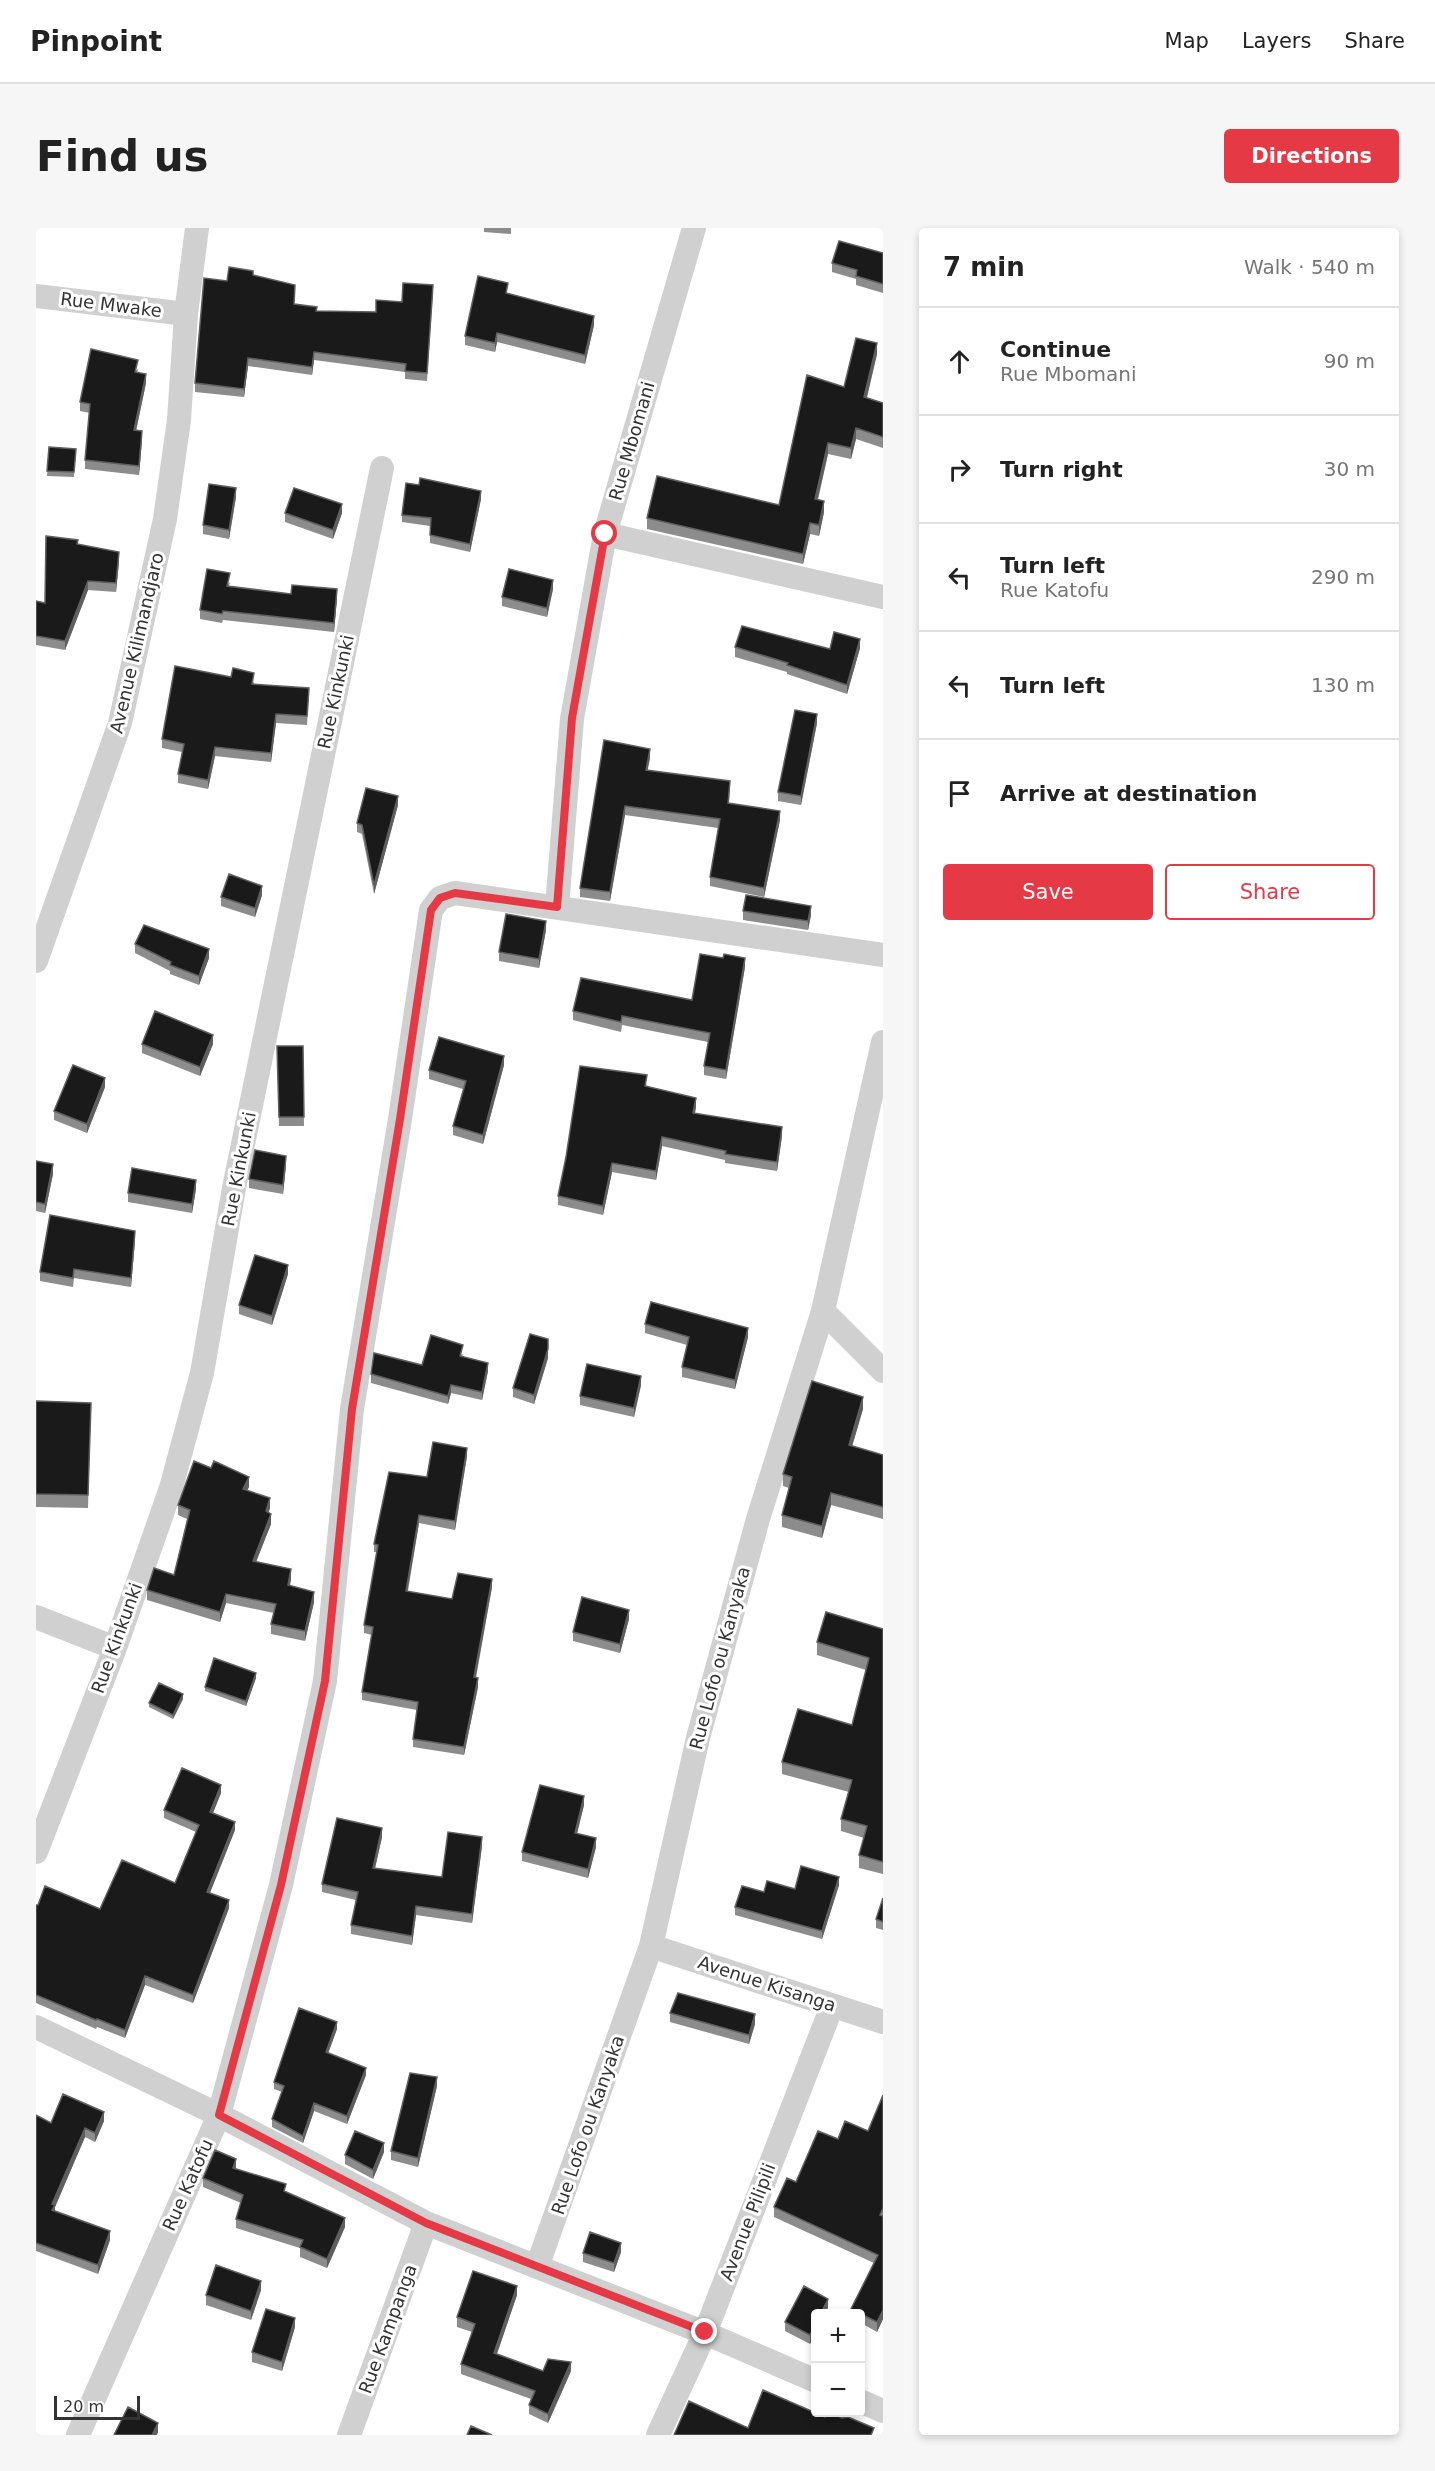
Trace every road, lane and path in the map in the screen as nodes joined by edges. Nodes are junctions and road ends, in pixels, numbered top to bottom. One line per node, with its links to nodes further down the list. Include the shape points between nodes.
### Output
1 (197, 228): 4 (street, Avenue Kilimandjaro)
2 (694, 228): 6 (street, Rue Mbomani)
3 (36, 296): 4 (street, Rue Mwake)
4 (186, 314): 10 (street, Avenue Kilimandjaro, via 179,420 165,519 120,723)
5 (382, 468): 15 (street, Rue Kinkunki, via 234,1188 202,1373 171,1488)
6 (605, 534): 7 (street); 8 (street, Rue Mbomani, via 572,718)
7 (883, 597)
8 (557, 907): 9 (street); 21 (street, Rue Katofu, via 455,893 440,898 431,910 352,1409 325,1681 281,1885)
9 (883, 955)
10 (36, 960)
11 (883, 1042): 12 (street, Rue Lofo ou Kanyaka)
12 (823, 1311): 13 (street); 17 (street, Rue Lofo ou Kanyaka, via 758,1519 698,1738)
13 (883, 1371)
14 (36, 1617): 15 (street)
15 (115, 1648): 16 (street, Rue Kinkunki)
16 (36, 1852)
17 (651, 1946): 18 (street, Avenue Kisanga); 23 (street, Rue Lofo ou Kanyaka)
18 (832, 2006): 19 (street, Avenue Kisanga); 24 (street, Avenue Pilipili)
19 (883, 2022)
20 (36, 2026): 21 (street)
21 (219, 2115): 22 (street); 28 (street, Rue Katofu)
22 (426, 2223): 23 (street); 29 (street, Rue Kampanga)
23 (537, 2267): 24 (street)
24 (705, 2332): 25 (street); 30 (street, Avenue Pilipili)
25 (811, 2379)
26 (865, 2403): 27 (street)
27 (883, 2411)
28 (78, 2435)
29 (349, 2435)
30 (658, 2435)

